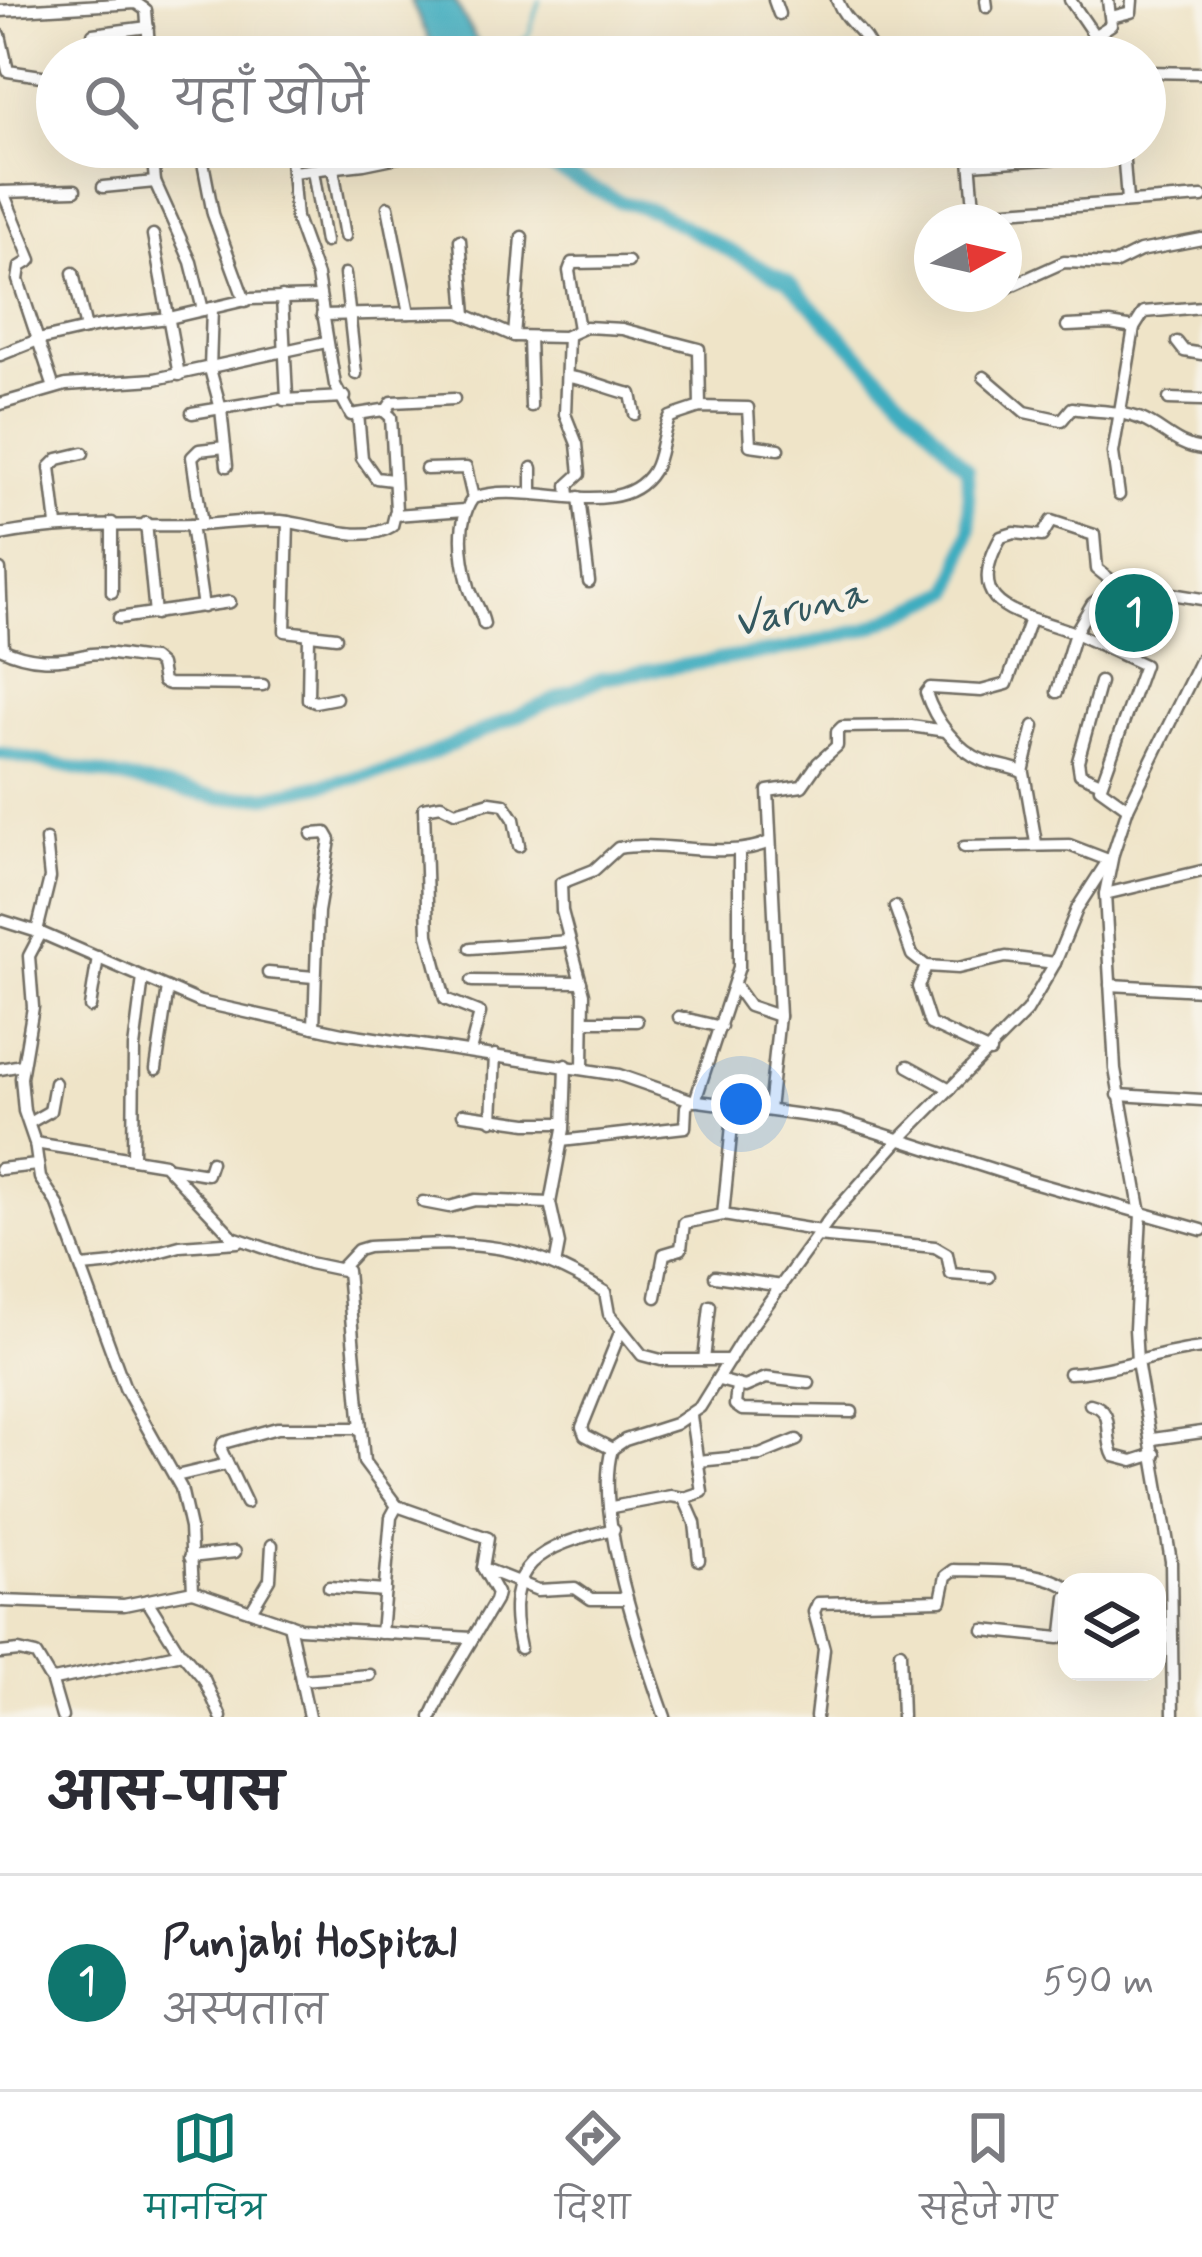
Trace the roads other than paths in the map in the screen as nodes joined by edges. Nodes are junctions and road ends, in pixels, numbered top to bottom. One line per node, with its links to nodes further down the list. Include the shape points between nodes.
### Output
1 (774, 0): 8 (street)
2 (838, 0): 14 (street)
3 (1070, 0): 15 (street)
4 (1108, 0): 9 (street)
5 (1132, 0): 9 (street, via 1131,11)
6 (121, 2): 7 (street); 10 (street, via 141,5)
7 (8, 6)
8 (779, 14)
9 (1111, 17): 15 (street)
10 (148, 27): 12 (street); 13 (street)
11 (0, 35): 18 (street, via 8,71)
12 (93, 36)
13 (149, 36)
14 (866, 36)
15 (1094, 36)
16 (1166, 72): 17 (street)
17 (1202, 73)
18 (36, 74)
19 (154, 168): 27 (street)
20 (204, 168): 46 (street)
21 (292, 168): 26 (street)
22 (333, 168): 25 (street); 35 (street)
23 (970, 168): 32 (street, via 980,213)
24 (1125, 168): 32 (street)
25 (313, 171): 26 (street); 39 (street)
26 (292, 172): 45 (street)
27 (155, 182): 28 (street); 48 (street)
28 (103, 187)
29 (75, 190): 30 (street)
30 (1, 192): 60 (street, via 32,260 18,280)
31 (1202, 197): 32 (street)
32 (1127, 200)
33 (388, 207): 49 (street)
34 (153, 235): 53 (street)
35 (345, 236)
36 (522, 237): 58 (street)
37 (1202, 239): 43 (street, via 1114,264 1064,262)
38 (460, 240): 50 (street)
39 (325, 242)
40 (628, 262): 57 (street, via 572,263)
41 (73, 273): 56 (street)
42 (345, 274): 52 (street)
43 (1022, 281)
44 (282, 297): 45 (street); 46 (street); 63 (street)
45 (319, 297): 51 (street)
46 (245, 301): 48 (street)
47 (1202, 308): 55 (street, via 1144,312)
48 (208, 309): 53 (street); 66 (street)
49 (409, 313): 50 (street); 52 (street)
50 (466, 314): 58 (street)
51 (322, 315): 52 (street); 61 (street)
52 (350, 316): 67 (street)
53 (169, 318): 56 (street); 68 (street)
54 (1067, 326): 55 (street)
55 (1133, 328): 83 (street)
56 (86, 329): 60 (street)
57 (574, 332): 59 (street); 69 (street); 79 (street, via 622,329 699,349)
58 (514, 336): 59 (street)
59 (529, 337): 78 (street)
60 (38, 340): 65 (street); 71 (street)
61 (326, 342): 63 (street); 72 (street)
62 (1177, 342): 64 (street)
63 (285, 352): 66 (street); 75 (street)
64 (1202, 354)
65 (0, 355)
66 (210, 369): 68 (street); 80 (street)
67 (356, 374)
68 (179, 375): 71 (street)
69 (569, 376): 85 (street, via 631,394); 96 (street, via 566,423 580,474 568,485)
70 (985, 377): 83 (street, via 1035,416 1062,420 1072,407)
71 (54, 388): 77 (street)
72 (345, 398): 75 (street); 84 (street, via 349,413)
73 (454, 399): 81 (street, via 392,402)
74 (1169, 399): 76 (street)
75 (284, 400): 80 (street)
76 (1202, 400)
77 (0, 404)
78 (531, 406)
79 (700, 407): 87 (street, via 748,408 749,445); 96 (street, via 670,417 654,470 631,492)
80 (221, 409): 82 (street); 86 (street)
81 (386, 411): 84 (street); 93 (street)
82 (192, 413)
83 (1119, 413): 88 (street); 95 (street)
84 (358, 414): 93 (street, via 364,464)
85 (634, 414)
86 (225, 447): 90 (street); 103 (street, via 192,457)
87 (779, 449)
88 (1202, 449)
89 (83, 453): 104 (street, via 50,467)
90 (227, 466)
91 (532, 468): 94 (street)
92 (426, 470): 97 (street, via 466,468)
93 (392, 481): 99 (street)
94 (532, 491): 96 (street); 97 (street)
95 (1119, 495)
96 (574, 496): 107 (street)
97 (473, 498): 98 (street)
98 (465, 510): 99 (street); 116 (street, via 464,557)
99 (395, 515): 100 (street, via 392,526 372,533)
100 (288, 522): 103 (street); 118 (street, via 284,628)
101 (112, 523): 102 (street); 104 (street); 109 (street)
102 (146, 524): 103 (street); 113 (street)
103 (196, 524): 112 (street)
104 (57, 525): 105 (street)
105 (0, 535)
106 (0, 570): 120 (street)
107 (590, 582)
108 (1117, 585): 110 (street); 115 (street, via 1097,569 1094,535 1051,520 1042,536 1006,534 988,586 1002,608); 117 (street, via 1092,604)
109 (112, 592)
110 (1202, 599)
111 (230, 602): 112 (street)
112 (203, 607): 113 (street)
113 (155, 614): 114 (street)
114 (119, 618)
115 (1030, 619): 117 (street); 127 (street, via 1007,684 927,690)
116 (484, 624)
117 (1075, 633): 124 (street); 129 (street, via 1145,667)
118 (309, 635): 119 (street); 125 (street, via 308,699)
119 (336, 637)
120 (1, 648): 123 (street, via 49,661 89,654 153,659 169,684)
121 (1202, 658): 130 (street)
122 (1100, 682): 129 (street, via 1078,761 1080,774)
123 (263, 685)
124 (1057, 692)
125 (336, 698)
126 (1034, 726): 128 (street)
127 (946, 731): 128 (street, via 976,757); 133 (street, via 840,728 837,746 802,786 768,791)
128 (1023, 772): 134 (street)
129 (1101, 783): 130 (street)
130 (1128, 808): 138 (street)
131 (311, 834): 150 (street, via 330,840)
132 (46, 840): 143 (street, via 50,878)
133 (770, 842): 137 (street); 160 (street)
134 (1036, 843): 136 (street); 138 (street)
135 (519, 846): 165 (street, via 505,803 424,808 428,935 445,999 480,1013)
136 (964, 847)
137 (739, 851): 144 (street, via 618,848 594,870 561,883); 154 (street)
138 (1111, 857): 140 (street); 147 (street)
139 (1202, 871): 140 (street)
140 (1105, 894): 155 (street)
141 (896, 907): 148 (street, via 906,944)
142 (0, 920): 143 (street)
143 (39, 932): 146 (street); 169 (street, via 29,956 33,1007)
144 (569, 941): 145 (street); 153 (street)
145 (471, 948)
146 (98, 957): 151 (street); 158 (street)
147 (1055, 963): 148 (street, via 1006,957); 166 (street)
148 (926, 966): 166 (street, via 919,992 930,1024)
149 (268, 973): 150 (street)
150 (314, 977): 164 (street)
151 (143, 978): 156 (street); 188 (street)
152 (472, 980): 153 (street)
153 (581, 982): 161 (street)
154 (734, 985): 160 (street, via 749,1006); 163 (street)
155 (1110, 985): 157 (street); 176 (street)
156 (167, 988): 164 (street); 171 (street)
157 (1202, 990)
158 (90, 1007)
159 (679, 1016): 163 (street)
160 (779, 1016): 180 (street)
161 (586, 1021): 162 (street); 172 (street)
162 (637, 1021)
163 (721, 1027): 178 (street)
164 (314, 1028): 165 (street)
165 (470, 1051): 167 (street)
166 (990, 1052): 175 (street)
167 (495, 1055): 168 (street); 182 (street)
168 (566, 1065): 172 (street); 184 (street)
169 (22, 1066): 173 (street); 183 (street)
170 (908, 1066): 175 (street)
171 (156, 1069)
172 (583, 1069): 178 (street)
173 (0, 1070)
174 (55, 1083): 183 (street, via 50,1111)
175 (950, 1089): 185 (street)
176 (1118, 1095): 177 (street); 195 (street)
177 (1202, 1100)
178 (693, 1101): 179 (street); 186 (street, via 683,1128)
179 (734, 1105): 180 (street); 196 (street)
180 (769, 1110): 185 (street)
181 (463, 1114): 182 (street)
182 (492, 1120): 184 (street)
183 (29, 1123): 187 (street)
184 (565, 1123): 186 (street)
185 (900, 1139): 195 (street); 198 (street)
186 (561, 1141): 194 (street)
187 (35, 1143): 188 (street); 190 (street)
188 (133, 1160): 191 (street)
189 (212, 1162): 191 (street, via 207,1174)
190 (38, 1165): 192 (street); 201 (street)
191 (170, 1168): 199 (street, via 215,1222)
192 (0, 1169)
193 (423, 1202): 194 (street)
194 (550, 1203): 200 (street)
195 (1141, 1214): 197 (street); 212 (street)
196 (723, 1215): 198 (street); 206 (street, via 684,1222 681,1249 664,1255)
197 (1202, 1230)
198 (819, 1234): 204 (street, via 935,1247 947,1254 951,1274); 205 (street)
199 (243, 1241): 201 (street); 202 (street)
200 (555, 1265): 202 (street, via 470,1243 363,1248); 208 (street, via 605,1292)
201 (82, 1267): 228 (street, via 125,1388)
202 (342, 1267): 220 (street)
203 (715, 1276): 205 (street)
204 (989, 1277)
205 (782, 1286): 211 (street)
206 (656, 1297)
207 (710, 1306): 210 (street)
208 (620, 1330): 210 (street, via 651,1359); 224 (street, via 582,1426)
209 (1202, 1348): 212 (street)
210 (704, 1360): 211 (street)
211 (730, 1360): 214 (street)
212 (1137, 1361): 213 (street); 223 (street)
213 (1069, 1373)
214 (719, 1380): 216 (street); 219 (street)
215 (808, 1383): 216 (street, via 766,1378)
216 (737, 1386): 218 (street, via 742,1410)
217 (1090, 1403): 225 (street, via 1107,1415 1114,1456)
218 (852, 1412)
219 (692, 1416): 224 (street); 226 (street)
220 (359, 1428): 227 (street, via 246,1434 223,1443); 231 (street, via 364,1462)
221 (1202, 1432): 223 (street)
222 (797, 1439): 226 (street, via 760,1455)
223 (1153, 1439): 225 (street)
224 (613, 1449): 232 (street)
225 (1155, 1454): 245 (street)
226 (698, 1461): 229 (street, via 702,1492)
227 (226, 1464): 228 (street); 230 (street)
228 (176, 1476): 236 (street)
229 (685, 1498): 232 (street); 237 (street)
230 (245, 1503)
231 (397, 1506): 238 (street, via 486,1536); 243 (street)
232 (612, 1507): 233 (street)
233 (614, 1529): 239 (street, via 548,1548); 246 (street)
234 (272, 1545): 249 (street, via 271,1579)
235 (235, 1552): 236 (street)
236 (190, 1557): 242 (street)
237 (699, 1560)
238 (483, 1568): 239 (street); 253 (street, via 497,1593)
239 (518, 1582): 246 (street); 255 (street)
240 (1058, 1584): 267 (street, via 958,1570 947,1573 939,1600 818,1603 824,1649)
241 (329, 1587): 243 (street)
242 (193, 1591): 248 (street); 249 (street)
243 (385, 1591): 252 (street)
244 (1166, 1598): 245 (street)
245 (1174, 1598): 269 (street)
246 (626, 1599): 266 (street)
247 (0, 1601): 248 (street)
248 (148, 1602): 258 (street)
249 (253, 1609): 250 (street)
250 (289, 1624): 252 (street); 261 (street)
251 (984, 1630): 254 (street)
252 (381, 1633): 253 (street)
253 (472, 1638): 265 (street)
254 (1058, 1638)
255 (520, 1648)
256 (900, 1652): 268 (street)
257 (0, 1653): 260 (street, via 37,1655)
258 (179, 1653): 260 (street); 263 (street, via 204,1679)
259 (370, 1675): 261 (street)
260 (51, 1679): 262 (street)
261 (301, 1680): 264 (street)
262 (62, 1717)
263 (220, 1717)
264 (308, 1717)
265 (431, 1717)
266 (665, 1717)
267 (816, 1717)
268 (902, 1717)
269 (1173, 1717)

